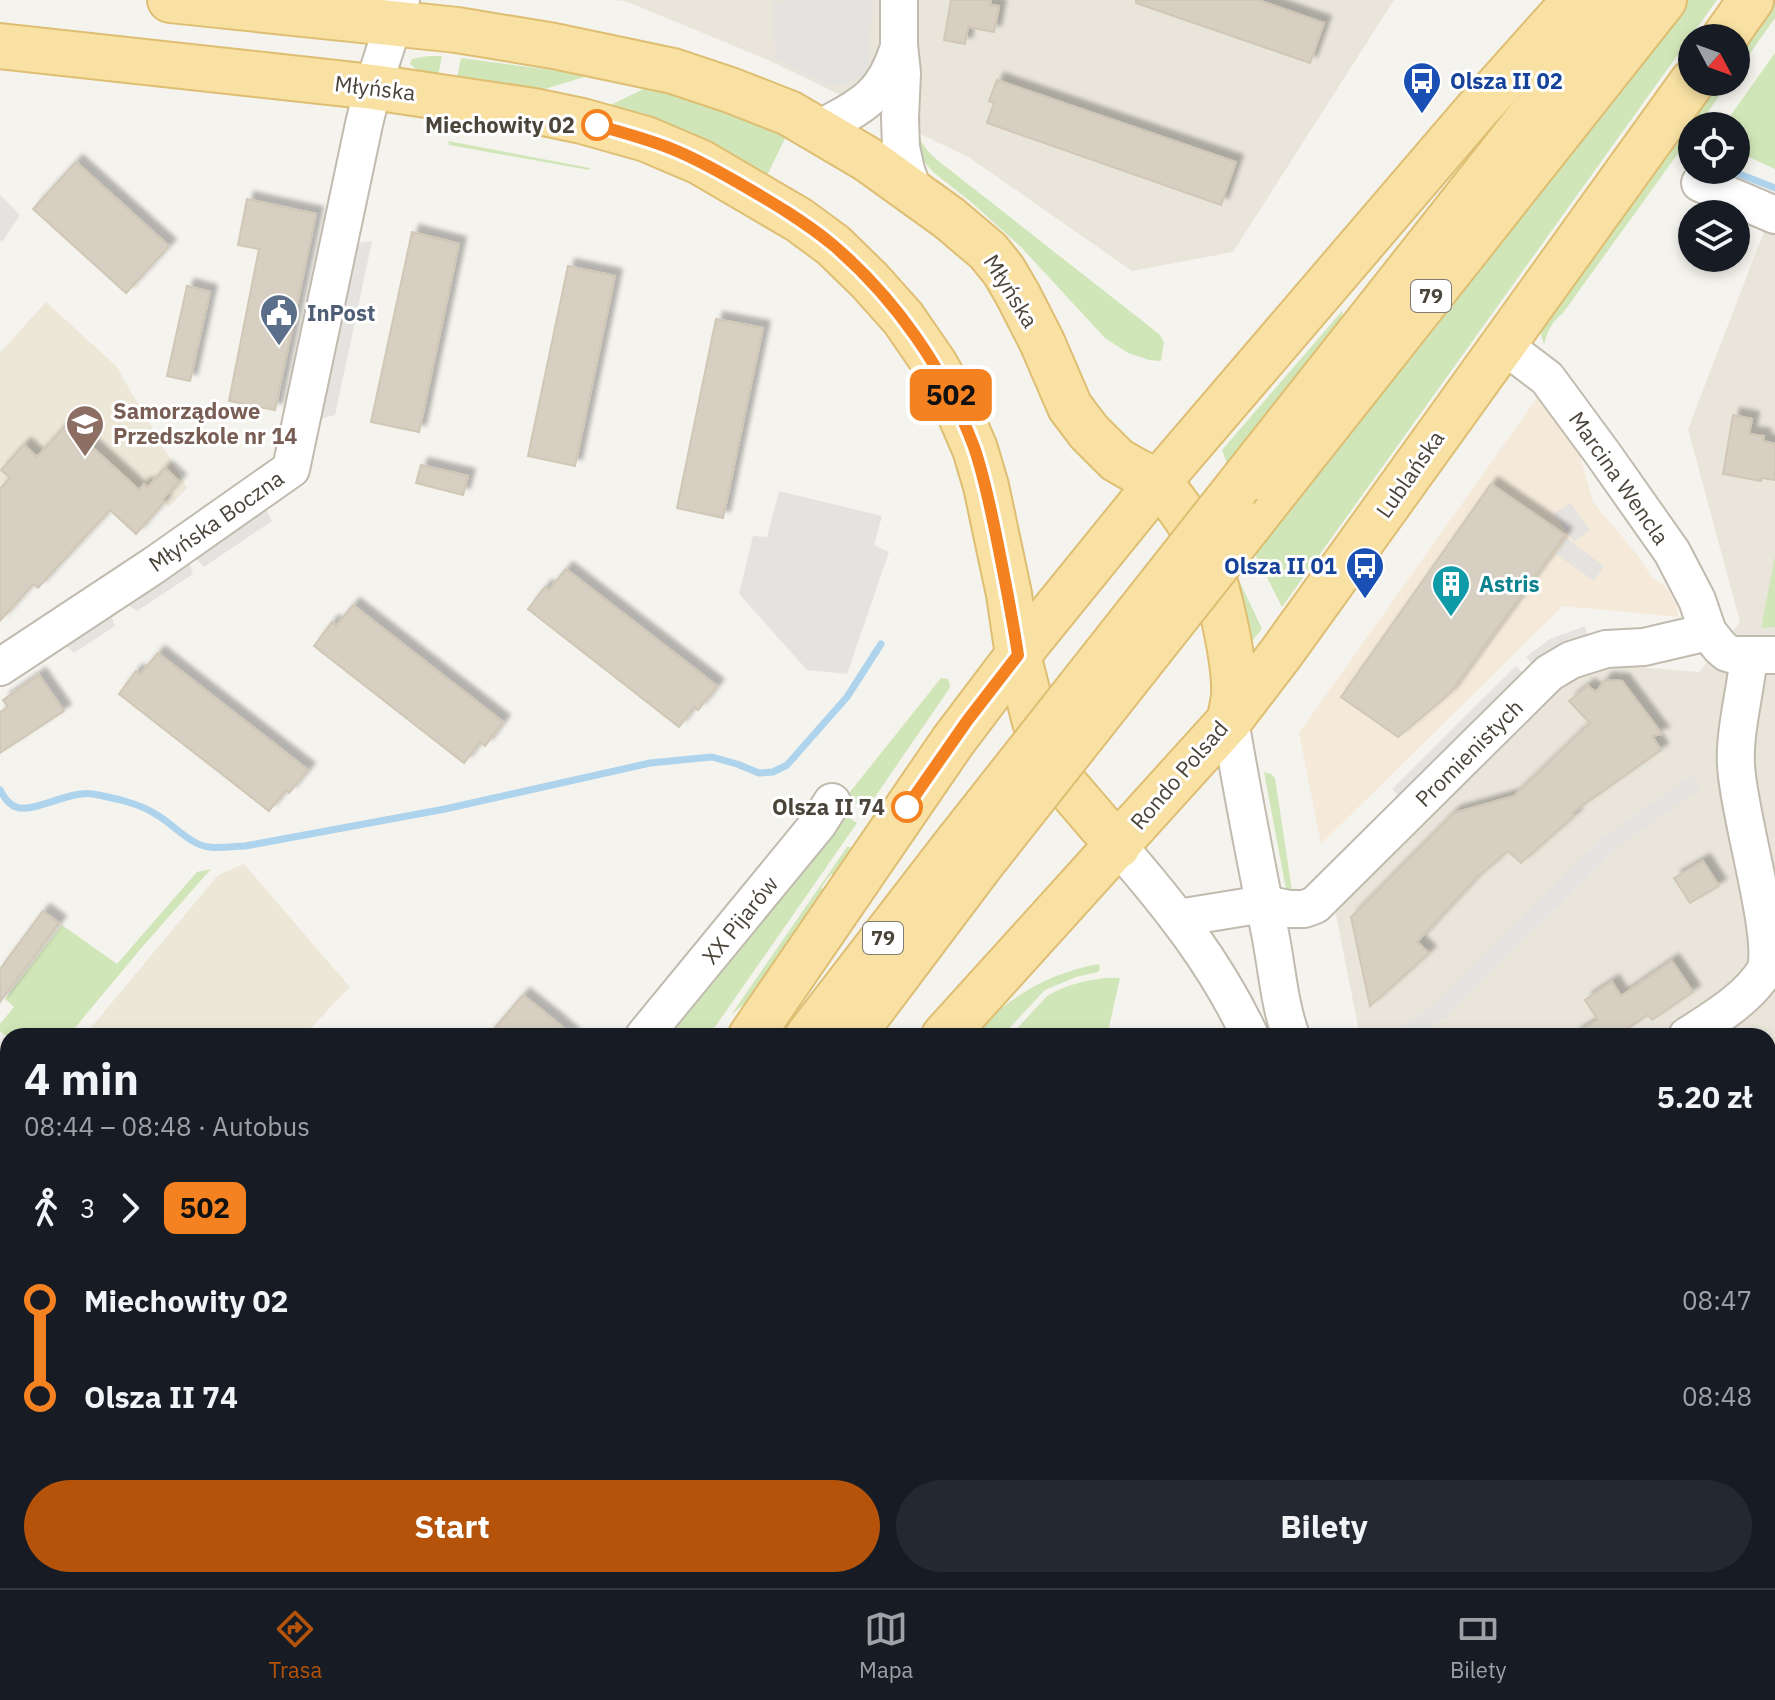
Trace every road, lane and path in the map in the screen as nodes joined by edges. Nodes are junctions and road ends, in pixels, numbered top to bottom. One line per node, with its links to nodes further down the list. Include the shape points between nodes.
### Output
1 (170, 0): 7 (main road, Młyńska)
2 (899, 0): 9 (street)
3 (1575, 0): 19 (main road)
4 (1622, 0): 11 (main road, 79)
5 (1664, 0): 11 (main road, 79)
6 (1751, 0): 8 (main road)
7 (397, 12): 12 (street, Młyńska Boczna); 14 (main road, Młyńska, via 457,30 673,71)
8 (1734, 24)
9 (899, 45): 14 (street, via 888,75 872,97); 16 (street, via 901,147)
10 (0, 46): 12 (main road, Młyńska)
11 (1599, 56): 27 (main road, 79, bridge)
12 (373, 87): 21 (main road, Młyńska, via 534,111 646,139 749,189 833,245 903,318 950,391 986,486); 23 (street, Młyńska Boczna, via 291,469)
13 (1682, 96): 18 (main road, Lublańska)
14 (819, 129): 16 (main road, Młyńska)
15 (1702, 184): 17 (street)
16 (914, 193): 19 (main road, Młyńska, via 988,251 1004,271 1070,407 1089,432 1117,460)
17 (1775, 215)
18 (1502, 344): 20 (street, Marcina Wencla, via 1547,378 1603,454 1672,552); 24 (main road, Lublańska)
19 (1159, 481): 21 (main road); 24 (main road, Rondo Polsad, via 1191,524 1219,599 1232,665)
20 (1708, 632): 22 (street, via 1727,653); 28 (street, Promienistych, via 1644,647 1606,649 1549,673 1315,905 1289,909)
21 (1018, 655): 26 (main road, Rondo Polsad, via 1046,753 1064,783); 31 (main road)
22 (1762, 655): 29 (street, via 1737,739 1736,766)
23 (0, 667)
24 (1230, 720): 26 (main road, Rondo Polsad); 28 (street)
25 (832, 802): 32 (street, XX Pijarów)
26 (1118, 846): 30 (street); 37 (main road)
27 (970, 852): 35 (main road, 79); 36 (main road, 79)
28 (1264, 904): 30 (street, Promienistych); 39 (street)
29 (1771, 908): 40 (street, via 1767,967 1745,993)
30 (1178, 918): 38 (street)
31 (787, 984): 33 (street); 34 (main road)
32 (651, 1028)
33 (740, 1028)
34 (757, 1028)
35 (815, 1028)
36 (857, 1028)
37 (951, 1028)
38 (1246, 1028)
39 (1288, 1028)
40 (1698, 1028)

